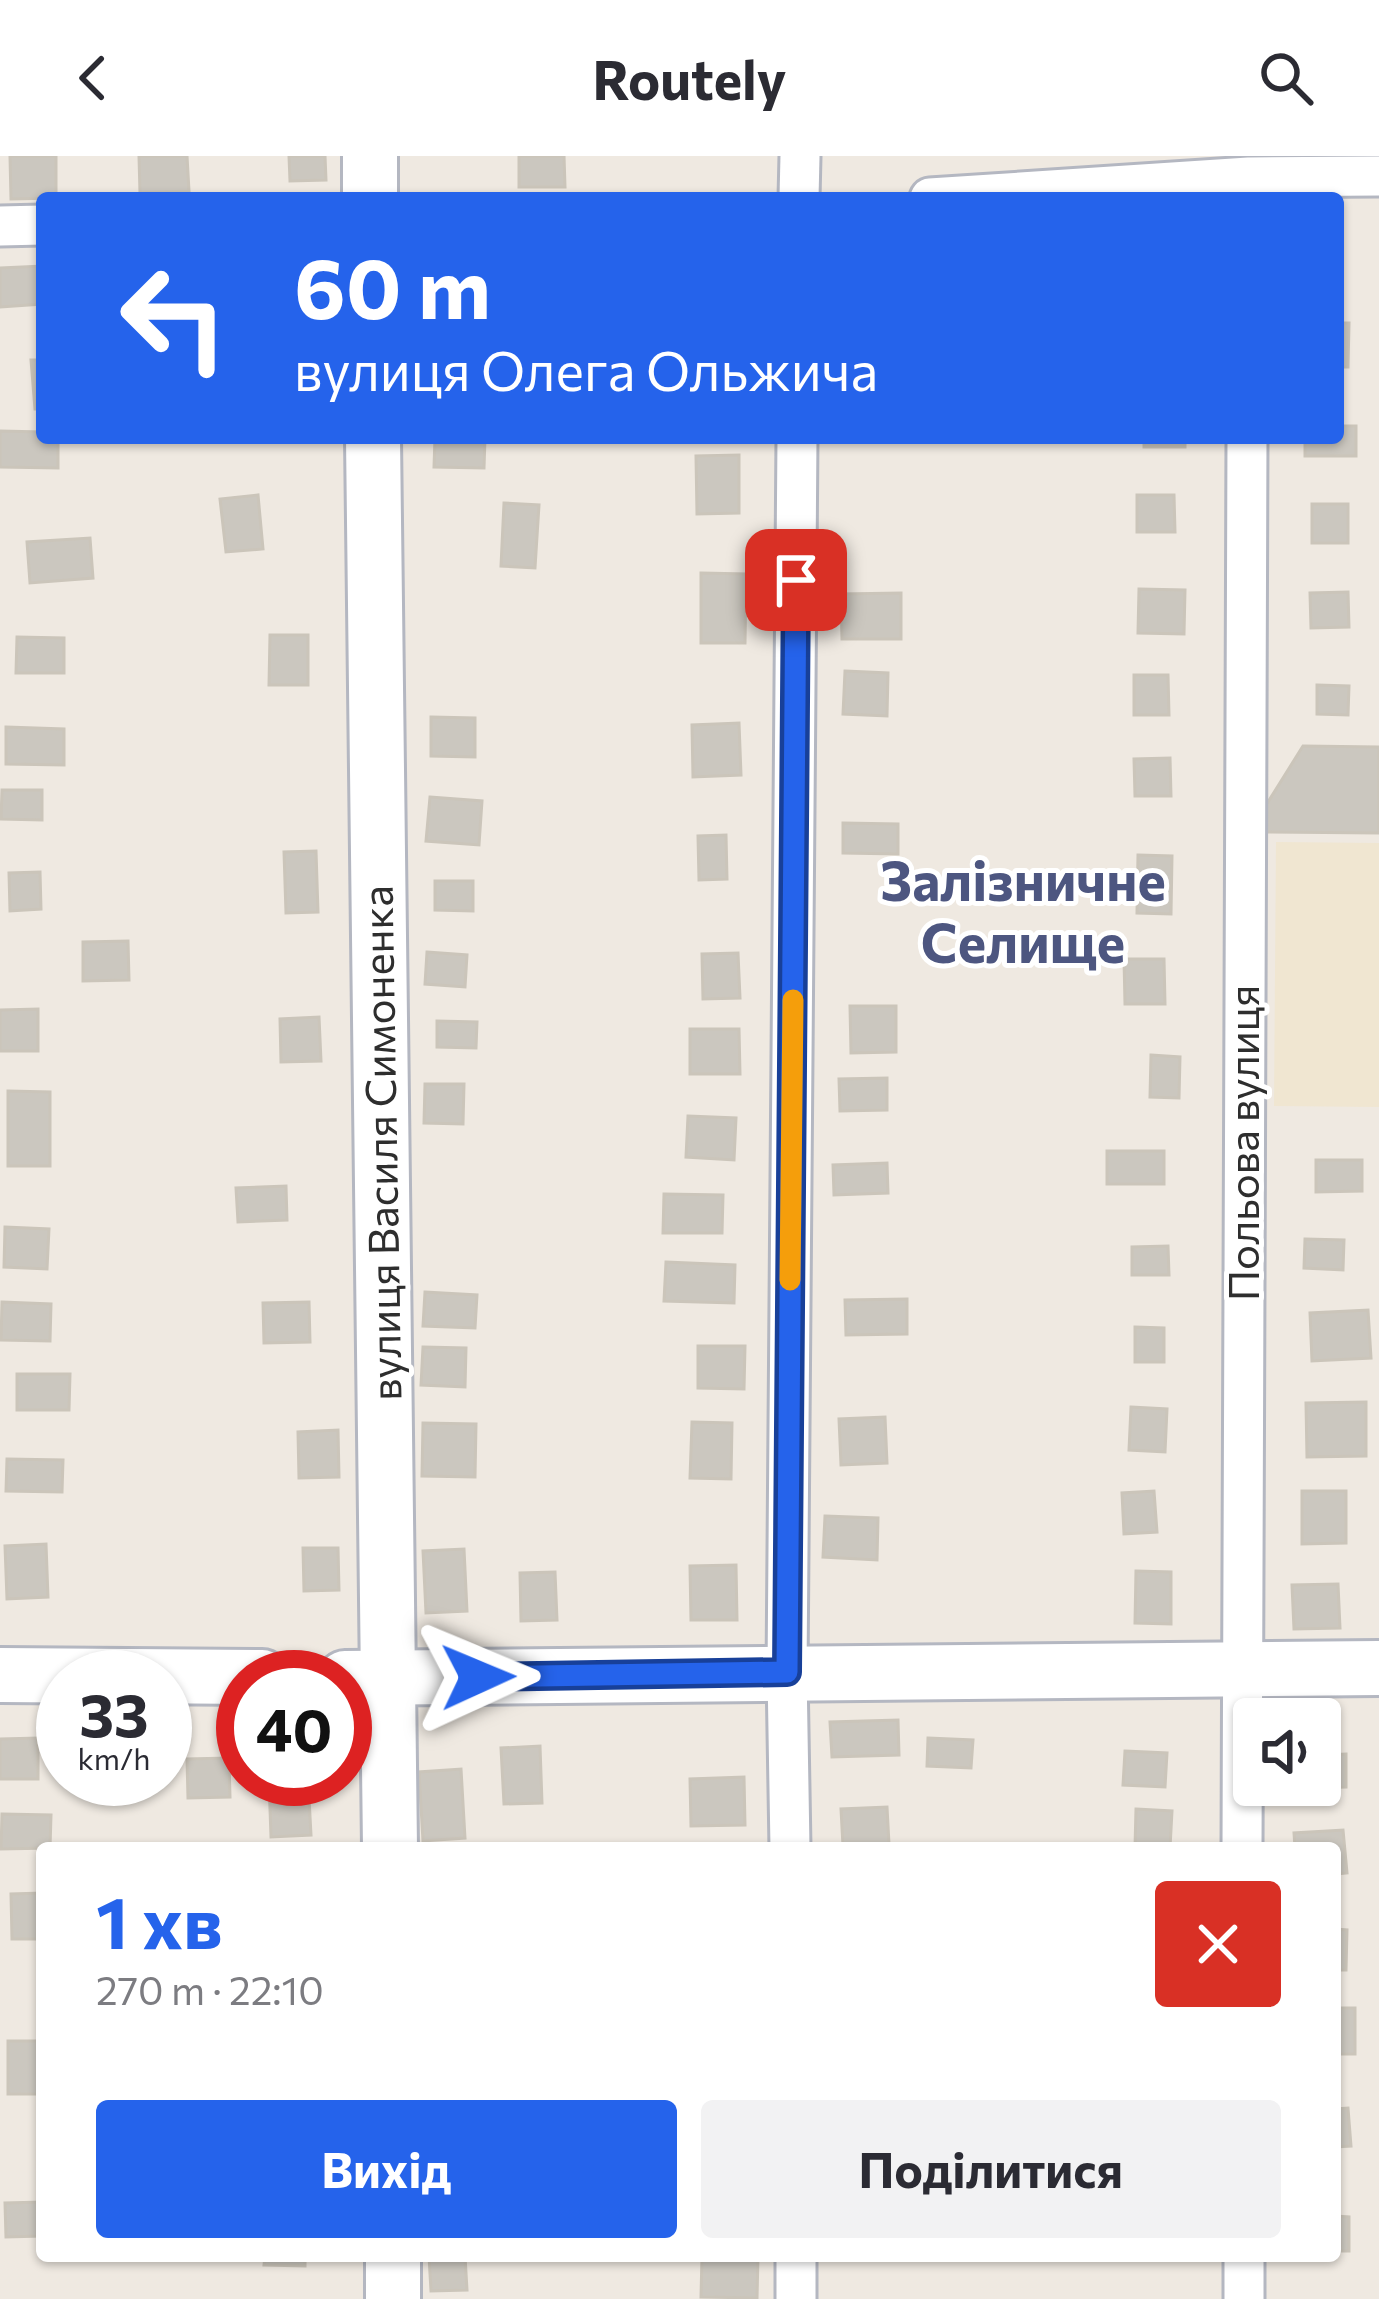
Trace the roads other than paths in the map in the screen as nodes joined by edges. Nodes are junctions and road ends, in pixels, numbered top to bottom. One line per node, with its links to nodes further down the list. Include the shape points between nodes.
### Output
1 (370, 156): 5 (street)
2 (800, 156): 6 (street)
3 (1379, 176): 4 (street)
4 (1249, 177): 7 (street)
5 (370, 192)
6 (800, 192)
7 (1021, 192)
8 (36, 225): 9 (street)
9 (0, 226)
10 (374, 444): 13 (street, вулиця Василя Симоненка)
11 (797, 444): 16 (street)
12 (1247, 444): 15 (street, Польова вулиця)
13 (367, 1650)
14 (1379, 1668): 15 (street)
15 (1241, 1670): 16 (street); 23 (street, Польова вулиця)
16 (787, 1672): 19 (street); 22 (street)
17 (0, 1675): 18 (street)
18 (216, 1677)
19 (372, 1678)
20 (372, 1715): 21 (street, вулиця Василя Симоненка)
21 (389, 1842)
22 (790, 1842)
23 (1242, 1842)
24 (393, 2262): 27 (street)
25 (796, 2262): 28 (street)
26 (1244, 2262): 29 (street)
27 (393, 2299)
28 (796, 2299)
29 (1244, 2299)

